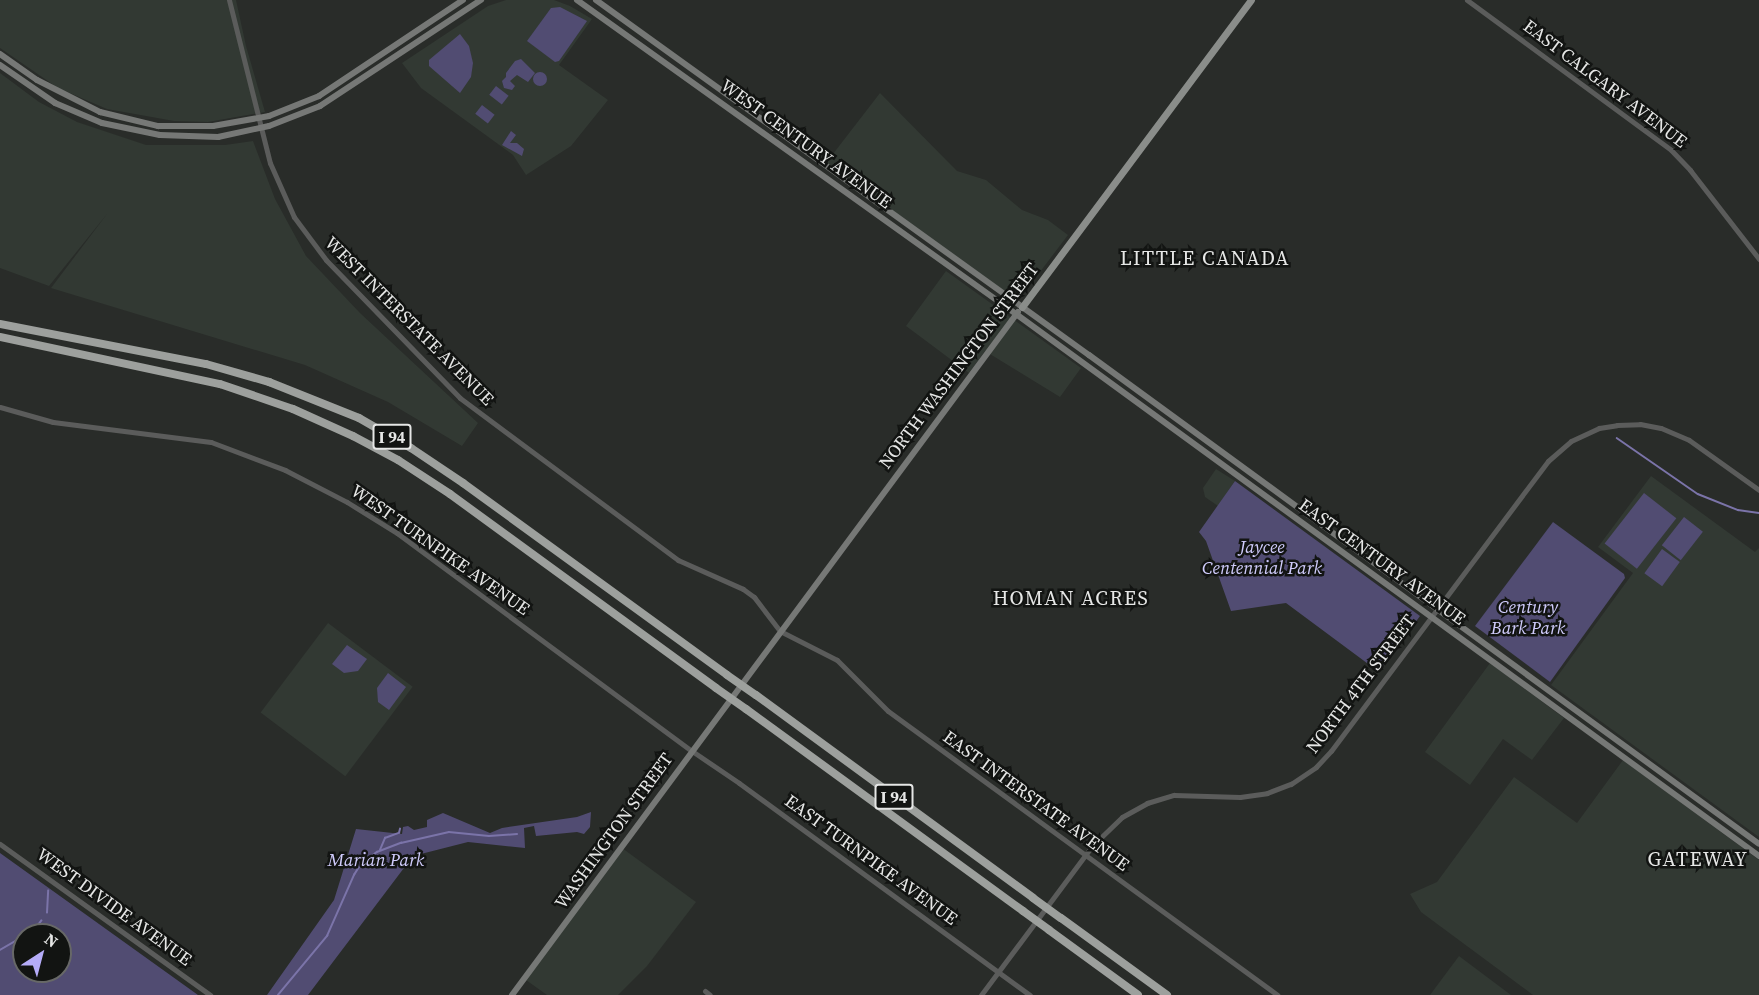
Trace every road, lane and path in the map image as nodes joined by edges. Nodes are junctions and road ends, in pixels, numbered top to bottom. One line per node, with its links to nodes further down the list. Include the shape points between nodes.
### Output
1 (229, 0): 10 (street, WEST INTERSTATE AVENUE)
2 (463, 0): 10 (main road, via 333,88 296,107)
3 (481, 0): 11 (main road, via 336,97 303,114)
4 (577, 0): 14 (main road, WEST CENTURY AVENUE)
5 (596, 0): 13 (main road, WEST CENTURY AVENUE)
6 (1251, 0): 13 (main road, NORTH WASHINGTON STREET)
7 (1467, 0): 12 (street, EAST CALGARY AVENUE, via 1671,150)
8 (0, 54): 10 (main road, via 65,96 120,119 158,126 213,126)
9 (0, 65): 11 (main road, via 62,106 123,129 181,138 218,137)
10 (258, 119): 11 (street, WEST INTERSTATE AVENUE)
11 (261, 128): 23 (street, WEST INTERSTATE AVENUE, via 281,191 314,246 460,398 678,560 749,593)
12 (1759, 259)
13 (1022, 307): 14 (main road, NORTH WASHINGTON STREET); 21 (main road, EAST CENTURY AVENUE)
14 (1016, 314): 22 (main road, EAST CENTURY AVENUE); 23 (main road, NORTH WASHINGTON STREET)
15 (0, 322): 35 (highway, I 94, bridge, via 228,370 358,418 463,483)
16 (0, 337): 18 (highway, I 94)
17 (0, 342): 18 (highway)
18 (167, 372): 34 (highway, I 94, bridge, via 220,384 285,406 391,456 450,494)
19 (0, 408): 24 (street, WEST TURNPIKE AVENUE, via 53,422 211,442 310,482 397,533)
20 (1759, 490): 21 (street, NORTH 4TH STREET, via 1682,436 1654,427 1625,424 1594,430 1566,444 1548,461)
21 (1436, 609): 22 (street, NORTH 4TH STREET); 26 (main road, EAST CENTURY AVENUE)
22 (1431, 616): 27 (street, NORTH 4TH STREET, via 1331,751 1307,774 1283,788 1258,795 1181,795 1154,801 1116,821); 28 (main road, EAST CENTURY AVENUE)
23 (780, 632): 24 (main road, NORTH WASHINGTON STREET); 27 (street, EAST INTERSTATE AVENUE, via 842,663 888,711)
24 (692, 751): 29 (street, EAST TURNPIKE AVENUE); 31 (main road, WASHINGTON STREET)
25 (0, 843): 30 (street, WEST DIVIDE AVENUE)
26 (1759, 844)
27 (1085, 855): 29 (street, NORTH 4TH STREET); 36 (street, EAST INTERSTATE AVENUE)
28 (1759, 856)
29 (999, 972): 32 (street, NORTH 4TH STREET); 33 (street, EAST TURNPIKE AVENUE)
30 (210, 995)
31 (512, 995)
32 (981, 995)
33 (1030, 995)
34 (1138, 995)
35 (1167, 995)
36 (1277, 995)

